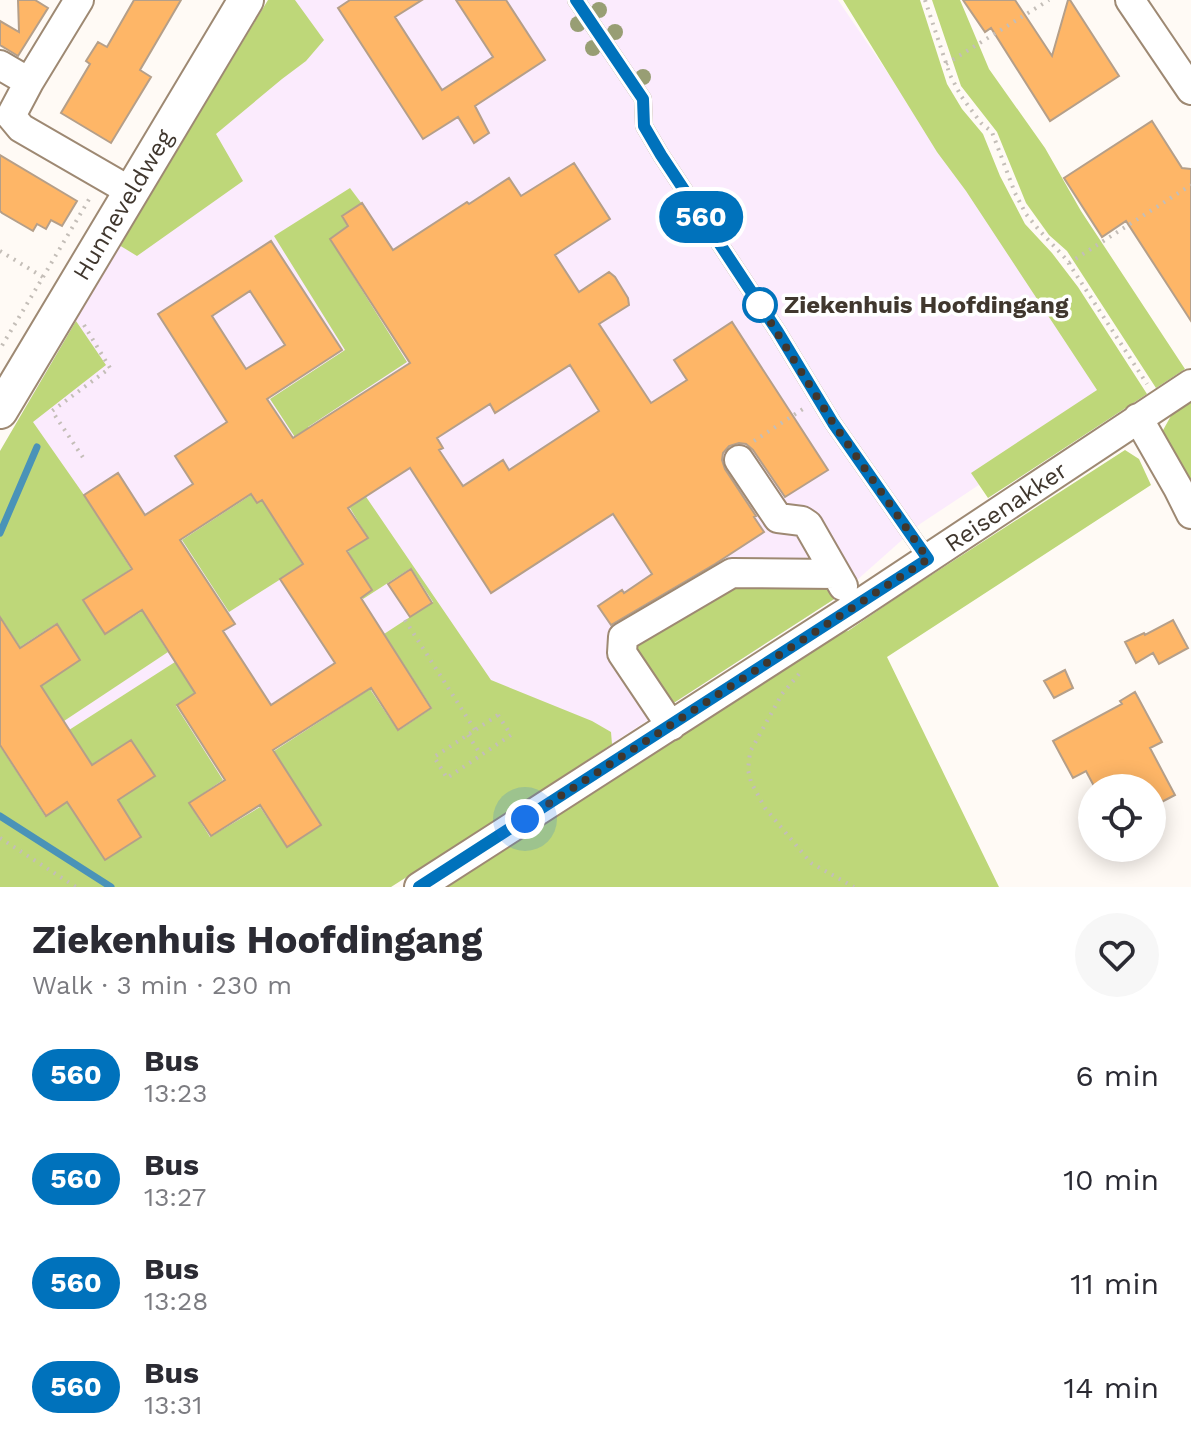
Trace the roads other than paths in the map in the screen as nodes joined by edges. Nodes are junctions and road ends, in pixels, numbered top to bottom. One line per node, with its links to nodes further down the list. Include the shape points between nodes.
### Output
1 (79, 0): 6 (street)
2 (246, 0): 9 (street, Hunneveldweg)
3 (576, 0): 15 (lane, via 643,99 644,126 661,155 833,423)
4 (1130, 0): 7 (street)
5 (0, 65): 6 (street)
6 (29, 82): 8 (street)
7 (1191, 90)
8 (5, 116): 9 (street)
9 (116, 183): 12 (street, Hunneveldweg, via 56,288)
10 (1191, 384): 11 (street, Reisenakker)
11 (1149, 410): 14 (street); 15 (street, Reisenakker)
12 (0, 411)
13 (739, 460): 16 (street, via 778,518 808,525)
14 (1191, 514)
15 (928, 559): 17 (street, Reisenakker)
16 (836, 574): 17 (street); 18 (street, via 732,573 623,637 622,653)
17 (856, 606): 18 (street, Reisenakker)
18 (671, 726): 19 (street, Reisenakker)
19 (419, 887)

